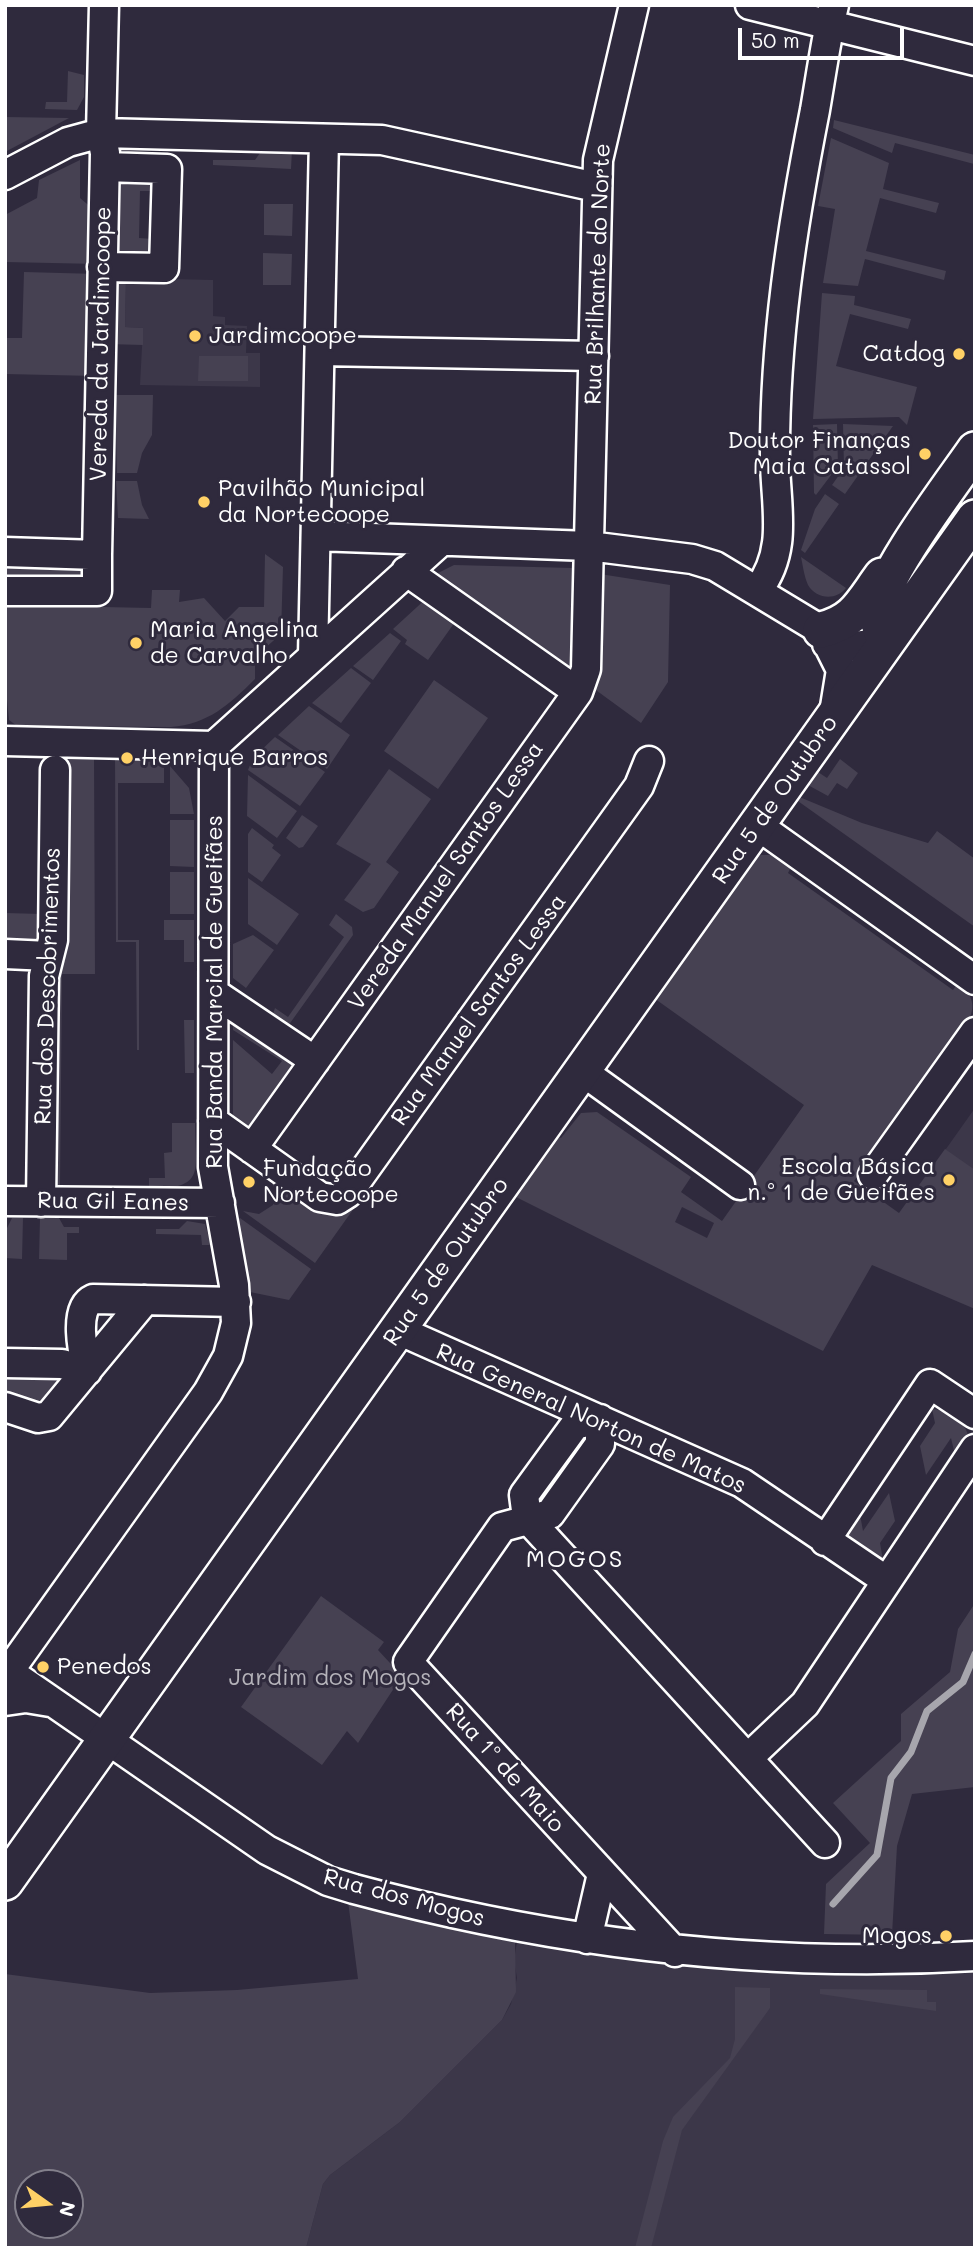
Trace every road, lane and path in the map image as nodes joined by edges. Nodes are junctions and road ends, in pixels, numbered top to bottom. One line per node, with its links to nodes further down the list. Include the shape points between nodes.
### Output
1 (104, 5): 6 (street, Vereda da Jardimcoope)
2 (634, 5): 10 (street, Rua Brilhante do Norte, via 601,143)
3 (750, 5): 4 (street)
4 (833, 15): 5 (street); 23 (street, via 781,309 775,422 778,545 772,570)
5 (975, 61)
6 (101, 133): 7 (street); 8 (street, Vereda da Jardimcoope); 9 (street, via 68,142)
7 (324, 139): 10 (street, via 404,144); 12 (street)
8 (105, 167): 11 (street, Vereda da Jardimcoope); 11 (street, via 167,169 164,268)
9 (5, 175)
10 (596, 187): 13 (street, Rua Brilhante do Norte)
11 (102, 267): 21 (street, Vereda da Jardimcoope)
12 (321, 351): 13 (street); 16 (street)
13 (594, 356): 19 (street, Rua Brilhante do Norte)
14 (975, 450): 17 (main road)
15 (975, 518): 26 (main road, Rua 5 de Outubro)
16 (316, 536): 18 (street); 27 (street)
17 (914, 539): 25 (main road, via 852,617); 26 (main road, via 882,596 878,612)
18 (439, 543): 19 (street); 22 (street)
19 (589, 547): 23 (street, via 692,559 733,574); 28 (street, Vereda Manuel Santos Lessa, via 588,660)
20 (5, 552): 21 (street)
21 (97, 555): 24 (street, Vereda da Jardimcoope, via 97,591)
22 (406, 571): 27 (street); 28 (street)
23 (758, 590): 25 (street)
24 (5, 591)
25 (824, 637): 26 (street, via 848,647); 29 (street, via 841,677)
26 (886, 642): 29 (main road, Rua 5 de Outubro)
27 (313, 656): 31 (street)
28 (578, 692): 40 (street, Vereda Manuel Santos Lessa)
29 (833, 718): 34 (main road, Rua 5 de Outubro)
30 (5, 741): 31 (street)
31 (214, 746): 38 (street, Rua Banda Marcial de Gueifães)
32 (649, 761): 43 (street, Rua Manuel Santos Lessa, via 639,786 348,1193 337,1200 320,1197)
33 (55, 769): 36 (street, Rua dos Descobrimentos)
34 (757, 825): 37 (street); 41 (main road, Rua 5 de Outubro)
35 (5, 954): 36 (street)
36 (49, 956): 47 (street, Rua dos Descobrimentos, via 44,976)
37 (975, 980)
38 (214, 993): 40 (street); 42 (street, Rua Banda Marcial de Gueifães)
39 (975, 1032): 44 (street)
40 (315, 1060): 43 (street, Vereda Manuel Santos Lessa)
41 (582, 1071): 45 (street); 51 (main road, Rua 5 de Outubro)
42 (214, 1121): 43 (street, Rua Manuel Santos Lessa); 48 (street, Rua Banda Marcial de Gueifães)
43 (252, 1149)
44 (873, 1175)
45 (740, 1185)
46 (5, 1201): 47 (street, Rua Gil Eanes)
47 (41, 1202): 48 (street, Rua Gil Eanes)
48 (220, 1203): 50 (street, Rua Banda Marcial de Gueifães)
49 (145, 1300): 50 (street); 53 (street); 53 (street, via 93,1299 86,1304 82,1314)
50 (236, 1302): 61 (street, Rua Banda Marcial de Gueifães, via 231,1347 217,1378)
51 (398, 1330): 56 (street, Rua General Norton de Matos); 64 (main road, Rua 5 de Outubro)
52 (5, 1363): 53 (street, via 62,1364)
53 (87, 1371): 54 (street, via 49,1416 38,1418)
54 (5, 1408)
55 (975, 1414): 59 (street, via 930,1384)
56 (600, 1419): 58 (street, via 575,1425 524,1495); 59 (street, Rua General Norton de Matos, via 741,1483)
57 (975, 1449): 60 (street)
58 (527, 1518): 65 (street); 67 (street, Rua 1º de Maio, via 502,1527 408,1662)
59 (825, 1541): 60 (street, Rua General Norton de Matos)
60 (887, 1581): 65 (street, via 805,1704)
61 (7, 1670): 63 (street, Rua dos Mogos)
62 (5, 1700): 63 (street)
63 (52, 1702): 64 (street, Rua dos Mogos)
64 (106, 1739): 68 (main road, Rua 5 de Outubro); 69 (street, Rua dos Mogos, via 267,1850 328,1881 397,1901)
65 (748, 1758): 66 (street)
66 (825, 1843)
67 (602, 1874): 69 (street); 70 (street, Rua 1º de Maio)
68 (5, 1882)
69 (587, 1939): 70 (street, Rua dos Mogos)
70 (686, 1953): 71 (street, Rua dos Mogos, via 818,1959)
71 (975, 1956)

